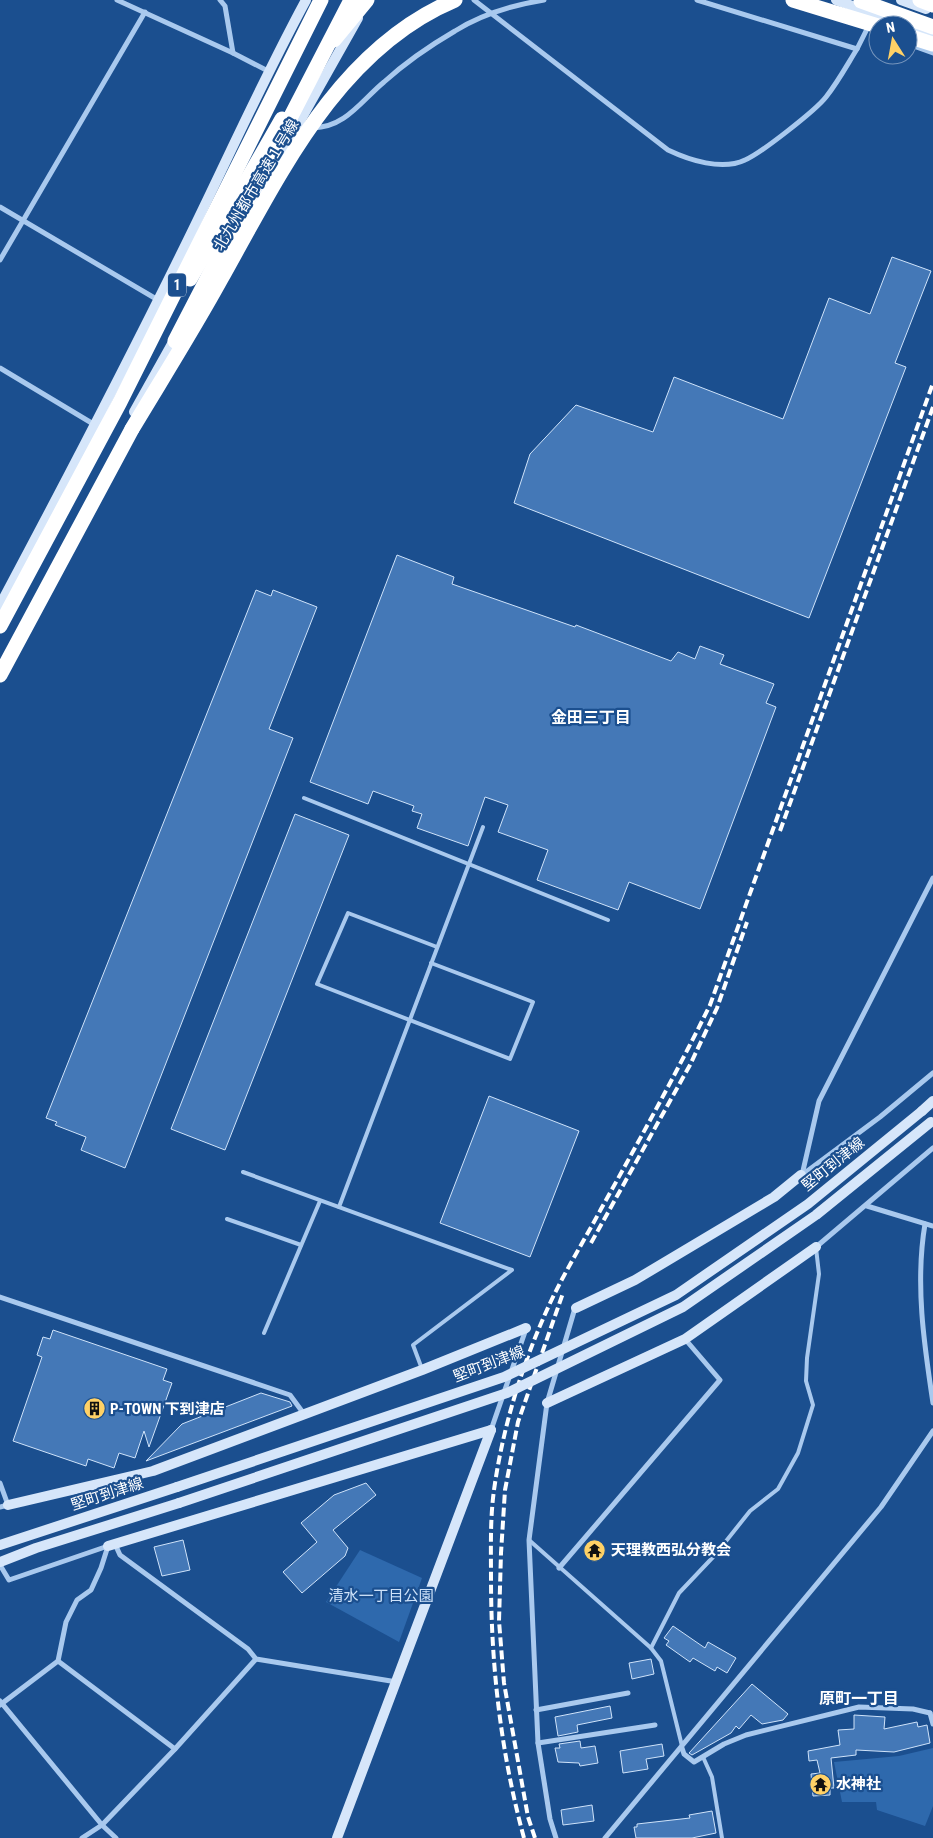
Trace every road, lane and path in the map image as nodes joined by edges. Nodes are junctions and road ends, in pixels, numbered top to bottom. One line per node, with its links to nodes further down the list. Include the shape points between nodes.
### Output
1 (117, 0): 19 (street)
2 (220, 0): 30 (street, via 225,6)
3 (306, 0): 32 (street)
4 (321, 0): 39 (highway, 北九州都市高速１号線 / 1)
5 (351, 0): 41 (highway, 北九州都市高速１号線 / 1, bridge, via 197,294)
6 (368, 0): 33 (street); 39 (highway, 北九州都市高速１号線 / 1, bridge, via 302,86)
7 (455, 0): 41 (highway, 北九州都市高速１号線 / 1, bridge, via 387,42 360,67 313,122)
8 (474, 0): 20 (street)
9 (544, 0): 20 (street)
10 (697, 0): 29 (street)
11 (793, 0): 22 (highway, bridge)
12 (836, 0): 21 (street, bridge)
13 (858, 0): 23 (highway, bridge)
14 (882, 0): 29 (street)
15 (901, 0): 18 (street)
16 (920, 0): 17 (highway)
17 (933, 5)
18 (933, 11)
19 (145, 12): 30 (street); 35 (street)
20 (491, 14): 29 (street, via 668,150 687,159 713,165 744,161 771,143 825,98); 33 (street, via 455,30 384,81 346,118 326,128)
21 (876, 15)
22 (868, 23)
23 (933, 27)
24 (918, 30): 25 (street)
25 (933, 35)
26 (918, 39): 27 (highway)
27 (933, 44)
28 (918, 48): 31 (street)
29 (857, 49)
30 (233, 52): 32 (street)
31 (933, 53)
32 (268, 71): 37 (street, via 241,133)
33 (298, 128): 46 (street, via 152,379)
34 (0, 206): 35 (street)
35 (23, 220): 36 (street); 37 (street)
36 (0, 260)
37 (158, 300): 40 (street)
38 (0, 368): 40 (street)
39 (120, 402): 42 (highway, 北九州都市高速１号線 / 1)
40 (96, 425): 43 (street)
41 (132, 429): 47 (highway, 北九州都市高速１号線 / 1)
42 (30, 568): 44 (highway); 45 (highway, 1)
43 (0, 605)
44 (0, 615)
45 (0, 626)
46 (0, 662)
47 (0, 675)
48 (304, 798): 50 (lane)
49 (483, 827): 50 (lane)
50 (469, 864): 52 (lane); 53 (lane)
51 (933, 878): 61 (street, via 819,1101)
52 (608, 920)
53 (437, 947): 54 (lane); 55 (lane, via 348,913 317,984)
54 (431, 963): 55 (lane); 55 (lane, via 533,1002 510,1060)
55 (410, 1020): 64 (lane)
56 (933, 1072): 61 (street, via 880,1117)
57 (933, 1101): 84 (street, 堅町到津線, bridge, via 808,1204 676,1296 504,1377)
58 (932, 1121): 86 (street, 堅町到津線, bridge, via 816,1215 674,1312 507,1393 36,1548)
59 (933, 1148): 63 (street)
60 (243, 1172): 62 (lane)
61 (801, 1175): 71 (street, via 774,1197 635,1280)
62 (320, 1200): 64 (lane); 68 (lane)
63 (867, 1206): 66 (street); 69 (street)
64 (339, 1208): 75 (lane, via 512,1270 413,1345)
65 (227, 1219): 68 (lane)
66 (924, 1224): 67 (street); 77 (street, via 920,1298)
67 (933, 1226)
68 (301, 1245): 73 (lane)
69 (816, 1247): 74 (street); 88 (lane, via 819,1274 806,1381 813,1405 798,1453 778,1489 750,1511 679,1593)
70 (0, 1297): 78 (street, via 290,1395)
71 (576, 1308): 76 (street)
72 (526, 1328): 75 (street); 79 (street)
73 (264, 1333)
74 (685, 1339): 76 (street); 87 (street, via 720,1380)
75 (422, 1370): 78 (street)
76 (547, 1403): 83 (street)
77 (933, 1403)
78 (304, 1414): 82 (street, via 153,1470)
79 (491, 1430): 85 (street); 91 (street)
80 (933, 1431): 99 (street, via 881,1507)
81 (0, 1483): 82 (street)
82 (4, 1506)
83 (529, 1540): 87 (lane); 94 (street)
84 (0, 1545)
85 (112, 1545): 86 (street, via 9,1580); 89 (street, via 120,1555 248,1649); 90 (street, via 91,1590 77,1600 66,1622)
86 (0, 1564)
87 (559, 1568): 88 (lane)
88 (651, 1648): 99 (lane, via 661,1661)
89 (256, 1659): 91 (street); 100 (street)
90 (58, 1661): 93 (street); 100 (street)
91 (397, 1682): 105 (street)
92 (628, 1693): 94 (street)
93 (1, 1703): 102 (street)
94 (536, 1710): 98 (street)
95 (932, 1712): 96 (street); 101 (street, via 859,1707 746,1735)
96 (933, 1724)
97 (655, 1725): 98 (street)
98 (538, 1743): 106 (street)
99 (682, 1748): 101 (street, via 694,1762); 107 (street)
100 (175, 1749): 102 (street)
101 (703, 1757): 108 (lane, via 712,1777)
102 (102, 1824): 103 (street); 104 (street)
103 (82, 1838)
104 (116, 1838)
105 (337, 1838)
106 (556, 1838)
107 (605, 1838)
108 (722, 1838)

